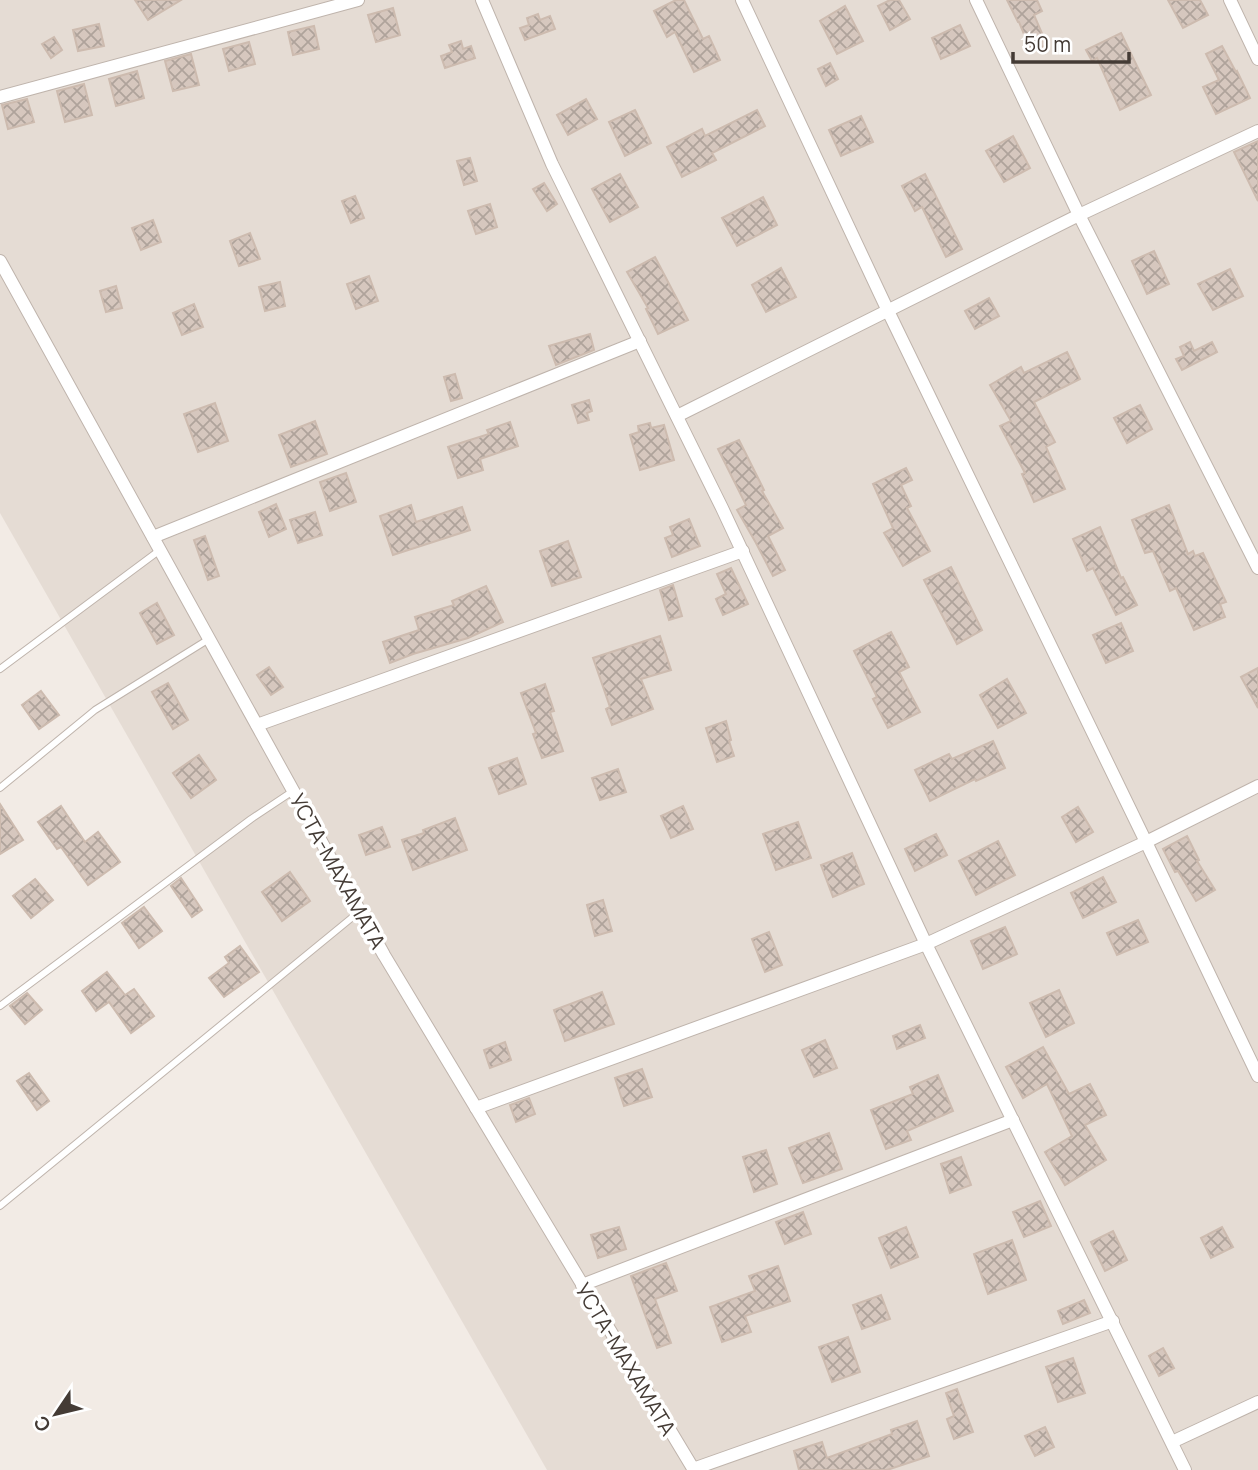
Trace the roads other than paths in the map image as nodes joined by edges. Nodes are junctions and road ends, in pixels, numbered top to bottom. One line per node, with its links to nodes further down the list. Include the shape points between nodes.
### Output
1 (358, 0): 7 (street)
2 (482, 0): 12 (street, via 552,164)
3 (742, 0): 11 (street)
4 (976, 0): 9 (street)
5 (1230, 0): 6 (street)
6 (1258, 59)
7 (0, 97)
8 (1258, 131): 9 (street)
9 (1079, 215): 11 (street); 17 (street)
10 (0, 263): 14 (street, УСТА-МАХАМАТА)
11 (888, 312): 13 (street); 24 (street)
12 (640, 341): 13 (street); 14 (street)
13 (677, 416): 16 (street)
14 (153, 537): 15 (street, УСТА-МАХАМАТА)
15 (160, 550): 18 (street, УСТА-МАХАМАТА); 19 (lane)
16 (743, 551): 20 (street); 26 (street)
17 (1258, 568)
18 (209, 639): 20 (street, УСТА-МАХАМАТА); 22 (lane, via 95,710)
19 (0, 669)
20 (257, 725): 23 (street, УСТА-МАХАМАТА)
21 (1258, 786): 24 (street)
22 (0, 788)
23 (293, 791): 25 (street, УСТА-МАХАМАТА); 27 (lane)
24 (1146, 842): 26 (street); 28 (street)
25 (360, 911): 29 (street, УСТА-МАХАМАТА); 31 (lane)
26 (926, 944): 29 (street); 30 (street)
27 (0, 1006)
28 (1258, 1076)
29 (476, 1108): 32 (street, УСТА-МАХАМАТА)
30 (1013, 1121): 32 (street); 33 (street)
31 (0, 1206)
32 (582, 1285): 36 (street, УСТА-МАХАМАТА)
33 (1113, 1321): 35 (street); 36 (street)
34 (1258, 1402): 35 (street)
35 (1172, 1442): 37 (street)
36 (693, 1470)
37 (1185, 1470)

